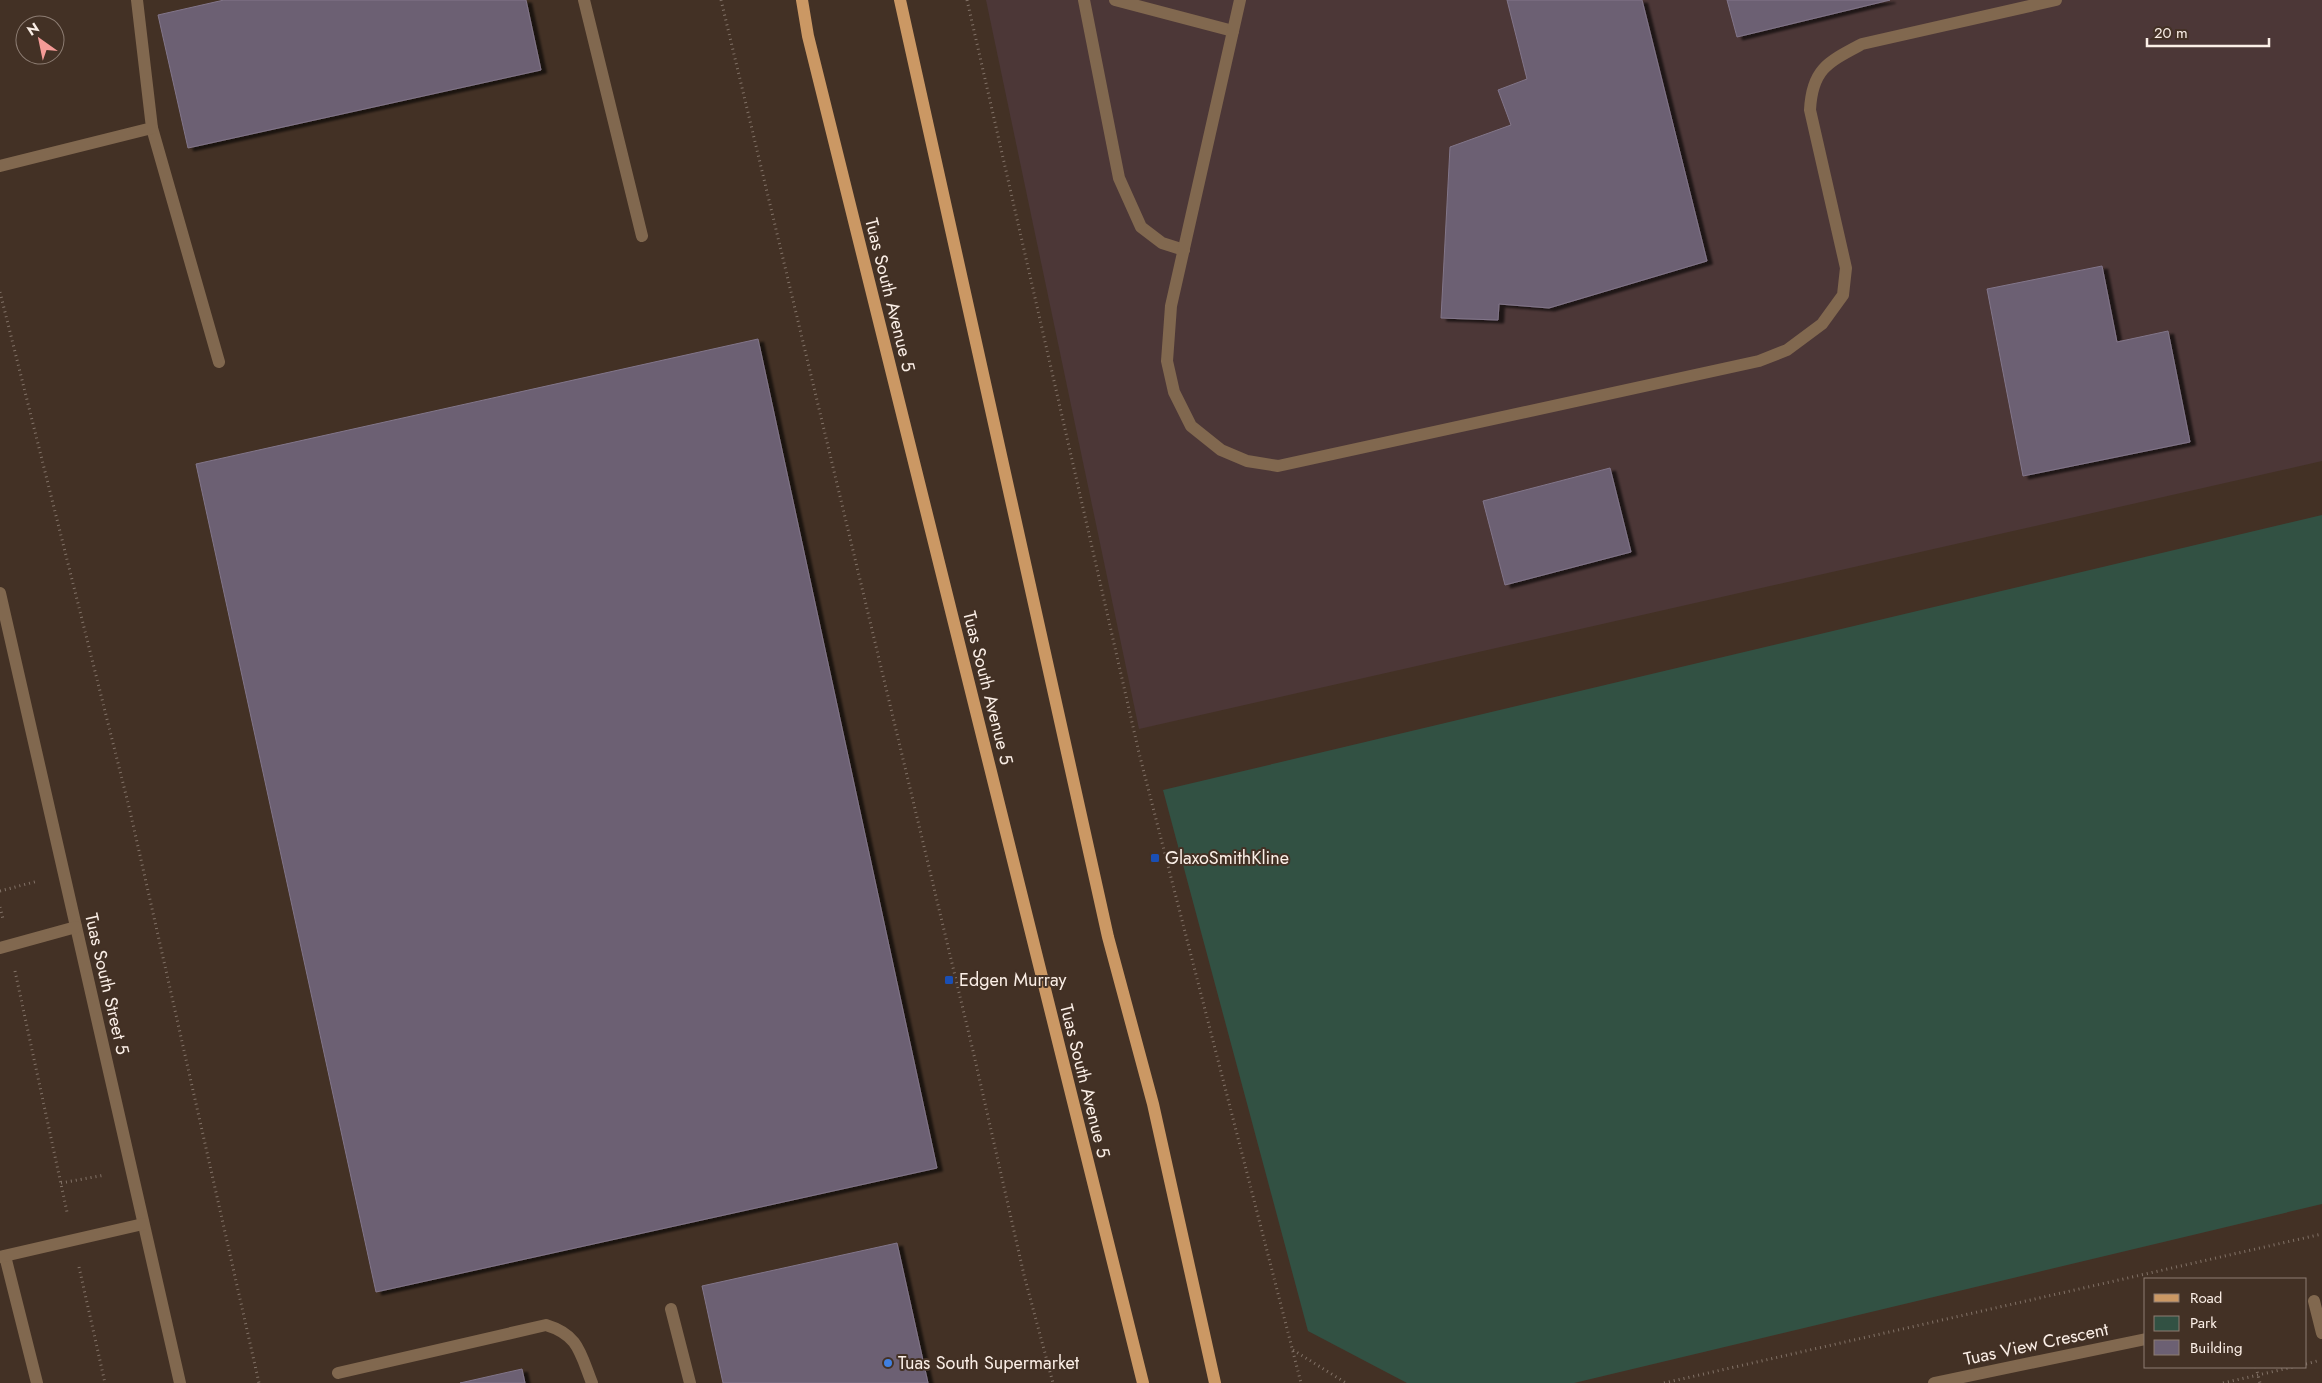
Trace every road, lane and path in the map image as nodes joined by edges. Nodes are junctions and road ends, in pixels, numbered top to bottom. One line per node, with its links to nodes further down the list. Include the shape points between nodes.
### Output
1 (136, 0): 12 (street)
2 (584, 0): 14 (street)
3 (721, 0): 46 (path, via 1024,1275)
4 (802, 0): 47 (main road, Tuas South Avenue 5, via 808,36)
5 (900, 0): 48 (main road, via 1106,927 1153,1104)
6 (966, 0): 35 (path, via 1139,753)
7 (1084, 0): 15 (street, via 1119,178 1141,227 1162,244)
8 (1116, 0): 11 (street)
9 (1240, 0): 11 (street)
10 (2056, 0): 15 (street, via 1862,44 1822,69 1811,88 1810,110 1846,268 1843,295 1822,324 1786,350 1759,361 1278,466 1247,461 1222,450 1191,426 1174,392 1167,361 1168,326)
11 (1233, 31): 15 (street)
12 (152, 128): 13 (street); 17 (street)
13 (0, 166)
14 (642, 236)
15 (1184, 250)
16 (0, 292): 43 (path, via 130,811)
17 (219, 362)
18 (0, 593): 19 (street, Tuas South Street 5)
19 (4, 634): 20 (street, Tuas South Street 5)
20 (64, 875): 21 (path); 23 (street, Tuas South Street 5)
21 (0, 891)
22 (0, 908): 24 (path)
23 (76, 927): 24 (street); 25 (street, Tuas South Street 5)
24 (4, 947): 26 (path)
25 (132, 1171): 26 (path); 27 (street, Tuas South Street 5)
26 (61, 1183): 29 (path)
27 (143, 1224): 29 (street); 42 (street, Tuas South Street 5)
28 (2322, 1234): 51 (path)
29 (73, 1239): 30 (street); 41 (path)
30 (2, 1257): 40 (street)
31 (2314, 1302): 33 (street)
32 (672, 1309): 45 (street)
33 (2322, 1333)
34 (2144, 1339): 52 (street, Tuas View Crescent)
35 (1293, 1350): 49 (path); 50 (path)
36 (2256, 1368): 39 (path)
37 (2289, 1368): 39 (path)
38 (338, 1374): 44 (street, via 546,1325 560,1329 576,1342)
39 (2258, 1375): 53 (path); 54 (path)
40 (37, 1383)
41 (105, 1383)
42 (180, 1383)
43 (259, 1383)
44 (592, 1383)
45 (690, 1383)
46 (1053, 1383)
47 (1142, 1383)
48 (1215, 1383)
49 (1301, 1383)
50 (1346, 1383)
51 (1664, 1383)
52 (1934, 1383)
53 (2223, 1383)
54 (2260, 1383)

